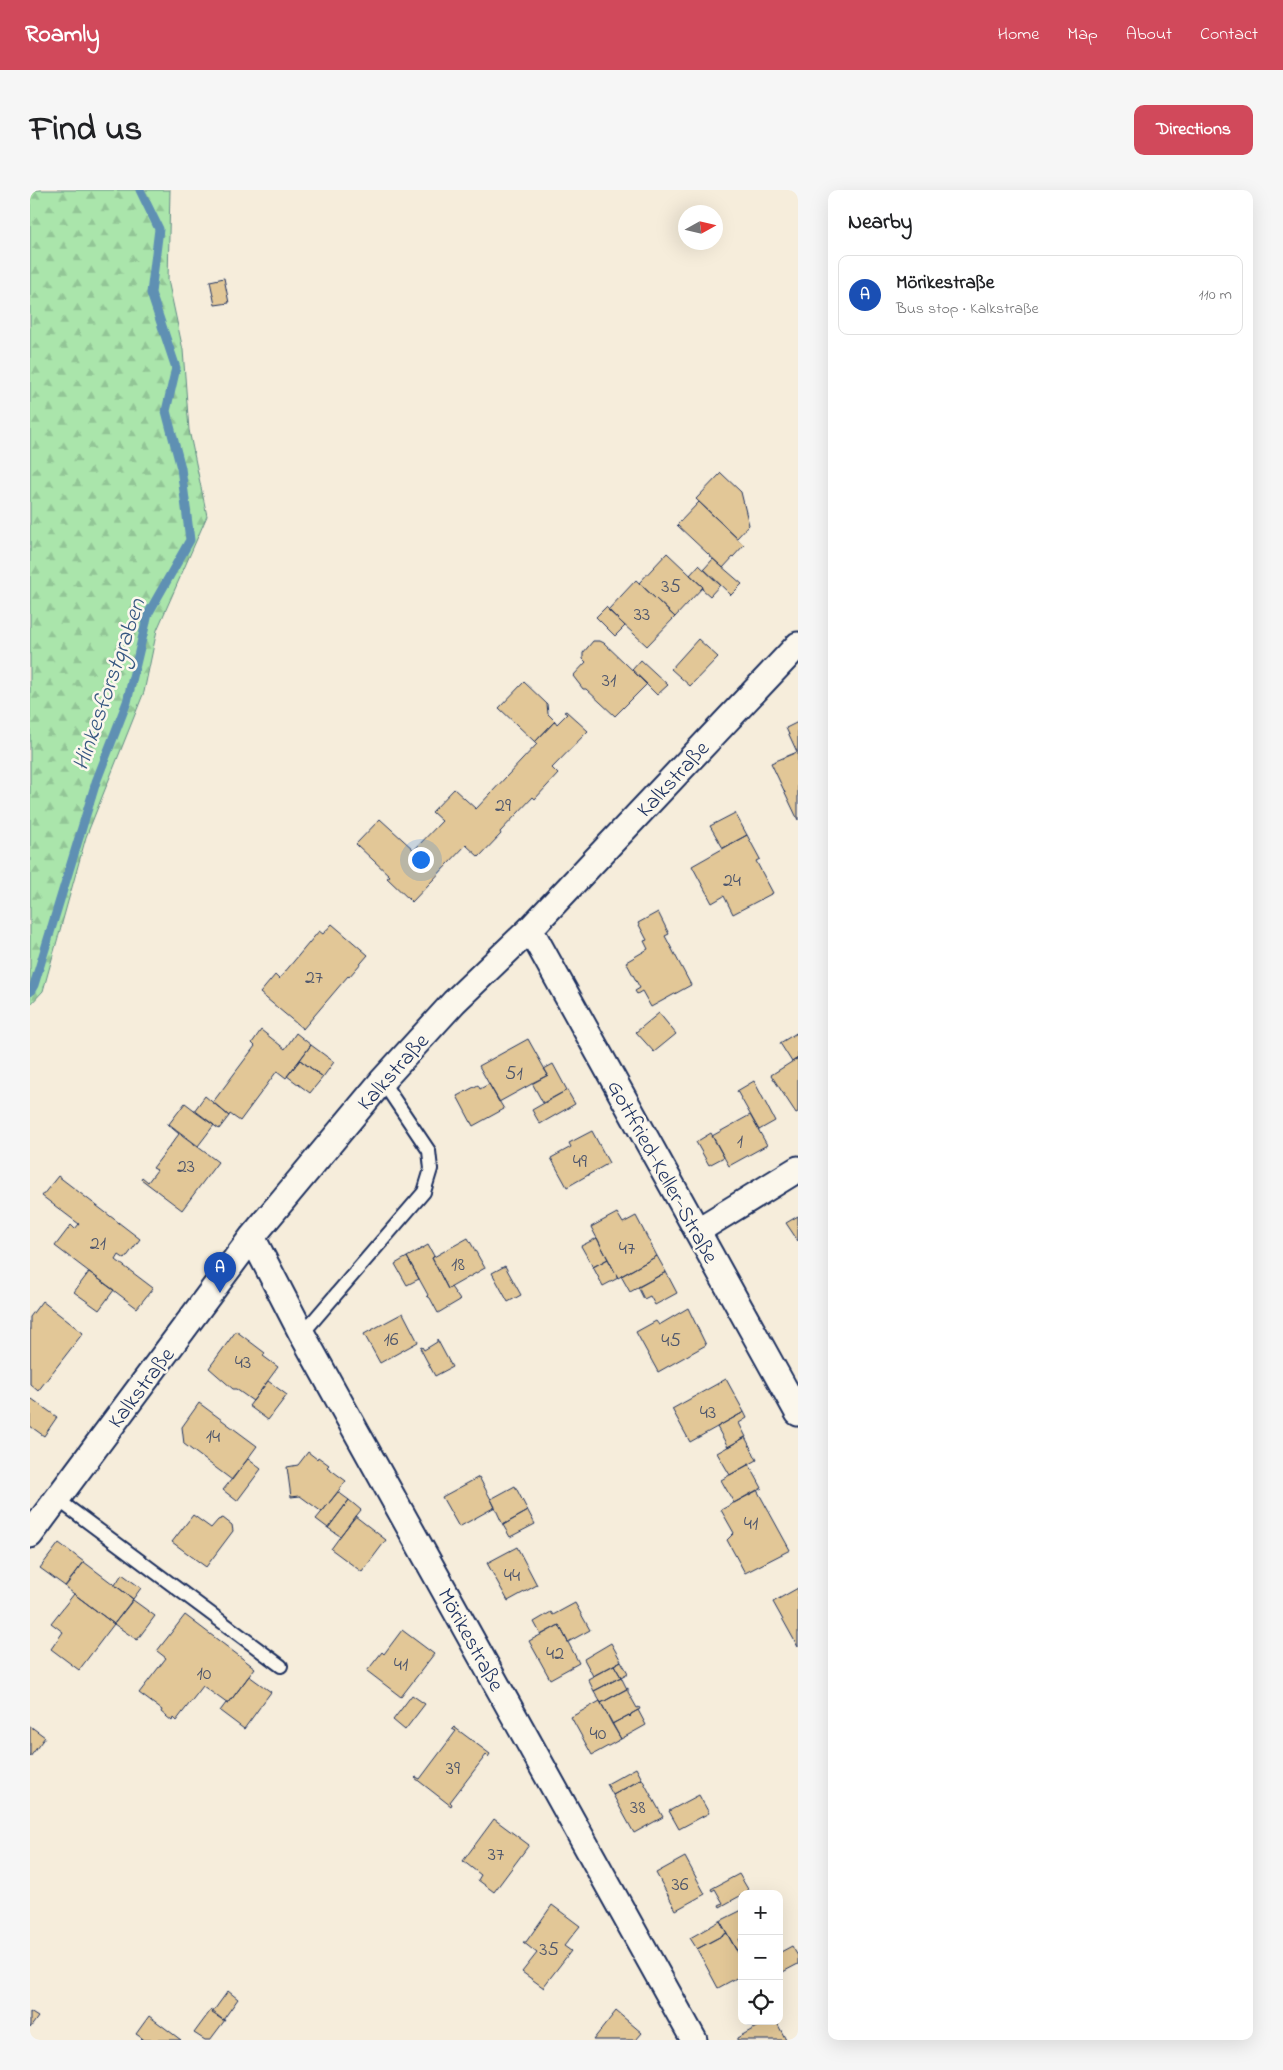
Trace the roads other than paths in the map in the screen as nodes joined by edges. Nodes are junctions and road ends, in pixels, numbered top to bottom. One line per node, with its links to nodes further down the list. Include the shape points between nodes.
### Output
1 (798, 645): 2 (street, Kalkstraße)
2 (530, 929): 3 (street, Kalkstraße, via 454,1002); 5 (street, Gottfried-Keller-Straße)
3 (382, 1081): 6 (street, Kalkstraße); 7 (lane, via 429,1151 431,1169 424,1192)
4 (798, 1169): 5 (street)
5 (697, 1231): 8 (street, Gottfried-Keller-Straße)
6 (252, 1237): 7 (street, Mörikestraße); 9 (street, Kalkstraße)
7 (302, 1334): 12 (street, Mörikestraße)
8 (798, 1413)
9 (57, 1499): 10 (street, Kalkstraße); 11 (lane)
10 (30, 1534)
11 (281, 1666)
12 (694, 2040)

